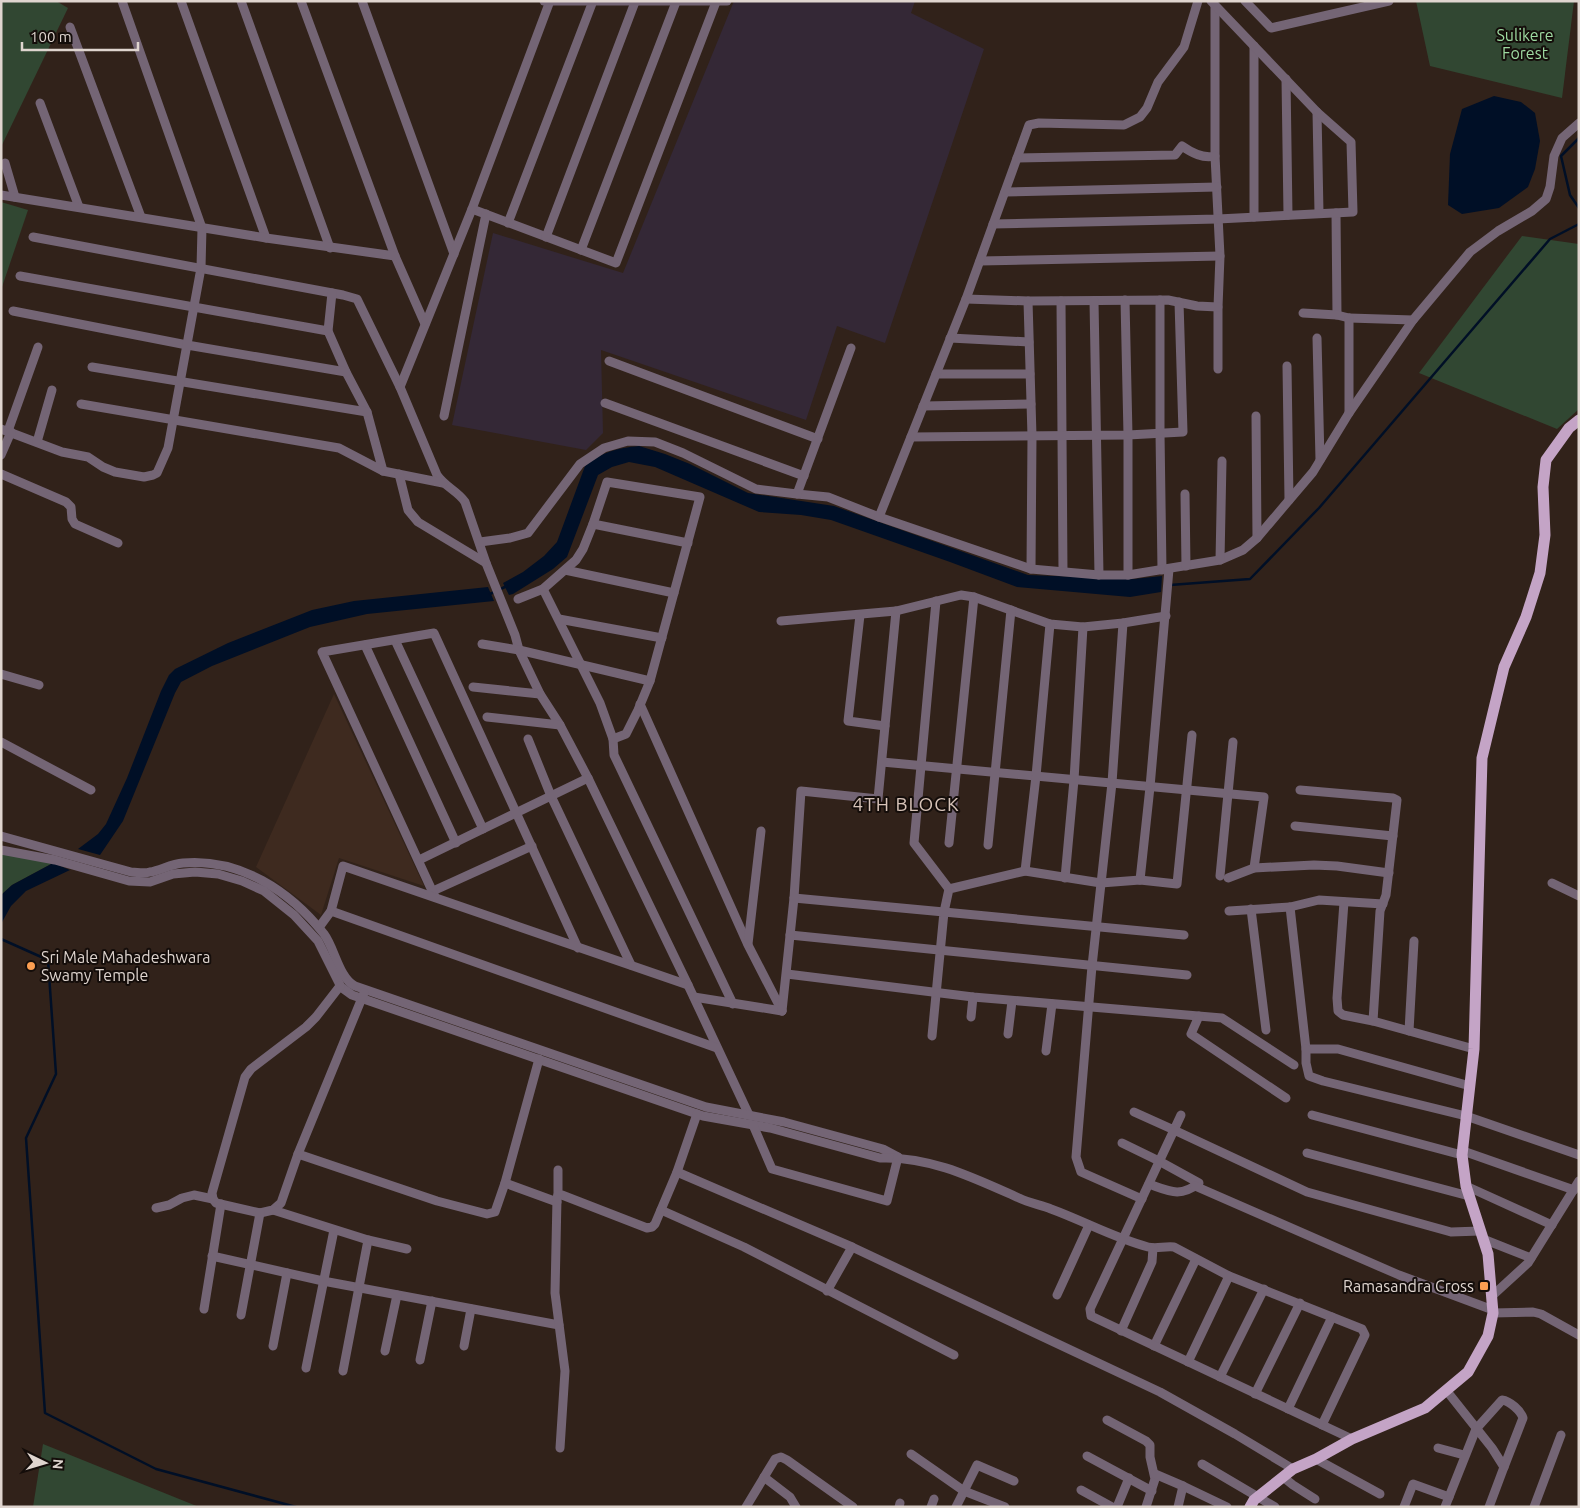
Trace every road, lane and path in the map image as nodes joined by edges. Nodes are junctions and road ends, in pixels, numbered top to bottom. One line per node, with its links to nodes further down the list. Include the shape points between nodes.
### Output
1 (122, 1): 41 (street)
2 (181, 1): 44 (street)
3 (241, 1): 45 (street)
4 (301, 1): 48 (street)
5 (362, 1): 47 (street)
6 (544, 1): 7 (street)
7 (550, 1): 8 (street); 31 (street)
8 (593, 1): 13 (street); 39 (street)
9 (727, 1): 15 (street)
10 (1198, 1): 24 (street, via 1181,52 1160,78 1140,117 1124,125 1029,125)
11 (1245, 1): 12 (street, via 1271,28)
12 (1389, 1)
13 (635, 2): 14 (street); 42 (street)
14 (676, 2): 15 (street); 46 (street)
15 (716, 2): 46 (street, via 616,263)
16 (1213, 4): 18 (street); 23 (street)
17 (70, 27): 36 (street)
18 (1254, 46): 19 (street); 37 (street)
19 (1286, 79): 21 (street); 35 (street)
20 (40, 103): 30 (street)
21 (1317, 112): 32 (street); 33 (street, via 1351,142 1353,212)
22 (1579, 123): 67 (street, via 1562,138 1554,156 1546,199 1470,252)
23 (1215, 156): 24 (street, via 1201,156 1182,146 1175,155); 26 (street)
24 (1017, 158): 27 (street)
25 (5, 163): 29 (street)
26 (1217, 187): 27 (street); 38 (street)
27 (1005, 192): 40 (street)
28 (1, 195): 29 (street)
29 (16, 197): 30 (street)
30 (80, 207): 36 (street)
31 (472, 209): 34 (street); 47 (street)
32 (1319, 213): 33 (street); 35 (street)
33 (1336, 213): 65 (street)
34 (486, 214): 39 (street); 92 (street)
35 (1288, 215): 37 (street)
36 (141, 217): 41 (street)
37 (1254, 217): 38 (street)
38 (1218, 219): 40 (street); 49 (street)
39 (508, 223): 42 (street)
40 (993, 224): 50 (street)
41 (202, 228): 44 (street); 51 (street)
42 (546, 236): 46 (street)
43 (33, 237): 51 (street)
44 (266, 238): 45 (street)
45 (330, 248): 48 (street)
46 (581, 250)
47 (454, 254): 68 (street)
48 (395, 256): 68 (street)
49 (1220, 256): 50 (street); 62 (street)
50 (980, 261): 54 (street)
51 (201, 268): 53 (street); 61 (street)
52 (20, 276): 61 (street)
53 (332, 293): 69 (street); 84 (street, via 356,299)
54 (966, 299): 59 (street); 70 (street)
55 (1125, 300): 56 (street); 58 (street); 100 (street)
56 (1160, 300): 60 (street); 97 (street)
57 (1061, 301): 58 (street); 59 (street); 98 (street)
58 (1094, 301): 99 (street)
59 (1028, 302): 72 (street)
60 (1179, 302): 62 (street); 97 (street, via 1183,432)
61 (194, 306): 69 (street); 73 (street)
62 (1218, 308): 79 (street)
63 (13, 311): 73 (street)
64 (1303, 313): 65 (street)
65 (1337, 315): 66 (street)
66 (1349, 318): 67 (street); 91 (street)
67 (1414, 320): 91 (street)
68 (425, 324): 84 (street)
69 (328, 331): 80 (street)
70 (950, 338): 72 (street); 81 (street)
71 (1316, 338): 106 (street)
72 (1029, 342): 82 (street)
73 (187, 345): 80 (street); 83 (street)
74 (38, 347): 96 (street)
75 (851, 348): 103 (street)
76 (609, 361): 103 (street)
77 (1287, 366): 115 (street)
78 (92, 367): 83 (street)
79 (1218, 369)
80 (346, 372): 90 (street)
81 (936, 374): 82 (street); 89 (street)
82 (1030, 374): 88 (street)
83 (180, 382): 90 (street); 94 (street)
84 (400, 387): 112 (street)
85 (52, 390): 104 (street)
86 (605, 403): 111 (street)
87 (81, 404): 94 (street)
88 (1032, 404): 89 (street); 102 (street)
89 (923, 406): 101 (street)
90 (366, 412): 108 (street)
91 (1349, 413): 106 (street)
92 (444, 416)
93 (1256, 416): 118 (street)
94 (172, 420): 104 (street, via 162,463 157,473 144,477 116,472 88,457 62,452); 108 (street, via 339,448)
95 (1579, 420): 241 (main road, via 1569,428 1546,460 1540,573 1526,617 1504,667 1482,758)
96 (7, 431): 104 (street); 105 (street)
97 (1160, 433): 100 (street); 126 (street)
98 (1062, 435): 99 (street); 102 (street); 128 (street)
99 (1097, 435): 100 (street); 129 (street)
100 (1128, 435): 130 (street)
101 (911, 436): 102 (street); 116 (street)
102 (1032, 436): 125 (street)
103 (818, 439): 111 (street)
104 (38, 442)
105 (1, 455)
106 (1320, 461): 115 (street)
107 (1222, 462): 122 (street)
108 (383, 471): 110 (street)
109 (1, 474): 119 (street, via 66,502 71,507 74,524)
110 (399, 474): 112 (street); 123 (street, via 408,510 418,522)
111 (804, 476): 113 (street)
112 (443, 484): 120 (street, via 466,502)
113 (797, 494): 116 (street, via 828,497); 120 (street, via 756,489 655,442 628,441 604,448 580,464 528,532)
114 (1185, 494): 124 (street)
115 (1289, 500): 118 (street)
116 (879, 516): 125 (street)
117 (593, 524): 121 (street); 121 (street, via 607,482 700,497); 127 (street, via 576,560)
118 (1257, 538): 122 (street, via 1243,550)
119 (118, 542)
120 (480, 542): 123 (street)
121 (688, 543): 132 (street)
122 (1220, 560): 124 (street)
123 (486, 563): 149 (street, via 516,635)
124 (1186, 566): 126 (street)
125 (1031, 569): 128 (street)
126 (1166, 569): 130 (street); 139 (street)
127 (565, 570): 131 (street); 132 (street)
128 (1063, 570): 129 (street)
129 (1099, 575): 130 (street)
130 (1128, 575)
131 (543, 589): 134 (street); 140 (street)
132 (674, 593): 145 (street)
133 (974, 597): 135 (street, via 961,595); 136 (street); 167 (street)
134 (518, 599)
135 (936, 601): 137 (street); 166 (street)
136 (1011, 610): 143 (street); 168 (street)
137 (896, 612): 138 (street); 159 (street)
138 (860, 615): 141 (street); 159 (street, via 848,721)
139 (1166, 616): 142 (street); 173 (street)
140 (559, 619): 145 (street); 150 (street)
141 (781, 621)
142 (1123, 623): 144 (street); 172 (street)
143 (1050, 624): 144 (street); 169 (street)
144 (1083, 627): 171 (street)
145 (662, 638): 152 (street)
146 (395, 640): 148 (street); 179 (street, via 434,633); 181 (street)
147 (482, 644): 149 (street)
148 (365, 645): 185 (street); 190 (street, via 322,652)
149 (519, 650): 150 (street); 155 (street)
150 (582, 666): 152 (street); 162 (street)
151 (1, 674): 153 (street)
152 (650, 681): 156 (street)
153 (40, 685)
154 (473, 688): 155 (street)
155 (540, 694): 158 (street)
156 (640, 704): 162 (street, via 626,734); 214 (street)
157 (487, 717): 158 (street)
158 (560, 725): 170 (street)
159 (885, 726): 165 (street)
160 (1192, 735): 175 (street)
161 (528, 739): 178 (street)
162 (613, 739): 228 (street, via 614,755)
163 (1, 742): 174 (street)
164 (1233, 742): 177 (street)
165 (882, 762): 166 (street); 201 (street, via 878,799 801,791)
166 (922, 766): 167 (street); 198 (street, via 914,843)
167 (957, 769): 168 (street); 186 (street)
168 (996, 772): 169 (street); 187 (street)
169 (1036, 776): 171 (street); 192 (street)
170 (588, 778): 178 (street); 221 (street)
171 (1074, 780): 172 (street); 194 (street)
172 (1112, 783): 173 (street); 196 (street)
173 (1150, 786): 175 (street); 195 (street)
174 (91, 790)
175 (1187, 790): 177 (street); 195 (street, via 1177,884)
176 (1300, 790): 184 (street, via 1396,798)
177 (1228, 794): 191 (street, via 1264,797); 191 (street, via 1224,877)
178 (551, 796): 179 (street); 217 (street)
179 (516, 813): 181 (street); 188 (street)
180 (1295, 826): 184 (street)
181 (482, 830): 185 (street)
182 (761, 830): 214 (street)
183 (1, 836): 224 (street, via 131,872 148,873 181,863 208,863 257,877 301,908 326,936 348,981)
184 (1393, 836): 193 (street)
185 (456, 843): 190 (street)
186 (949, 843)
187 (988, 845)
188 (532, 846): 199 (street); 215 (street)
189 (1, 850): 222 (street, via 55,860 129,881 150,882 182,872 207,872 253,885 285,906 318,941)
190 (419, 860): 199 (street)
191 (1254, 868): 193 (street, via 1314,865)
192 (1025, 871): 194 (street); 198 (street)
193 (1389, 873): 203 (street)
194 (1065, 878): 196 (street)
195 (1140, 880): 196 (street)
196 (1101, 883): 210 (street)
197 (1552, 883): 200 (street)
198 (949, 889): 208 (street)
199 (434, 894): 206 (street, via 343,866); 215 (street)
200 (1579, 896)
201 (794, 898): 208 (street); 211 (street)
202 (1344, 902): 203 (street); 204 (street, via 1320,900); 234 (street, via 1338,1011)
203 (1383, 904): 234 (street)
204 (1290, 907): 205 (street); 240 (street)
205 (1251, 909): 207 (street); 235 (street)
206 (330, 911): 209 (street); 239 (street)
207 (1230, 911)
208 (944, 912): 210 (street); 216 (street)
209 (320, 926)
210 (1096, 927): 212 (street); 218 (street)
211 (790, 935): 216 (street); 219 (street)
212 (1184, 935)
213 (1414, 941): 236 (street)
214 (748, 945): 231 (street)
215 (578, 948): 217 (street)
216 (940, 950): 218 (street); 223 (street)
217 (631, 965): 221 (street)
218 (1092, 966): 220 (street); 230 (street)
219 (787, 974): 223 (street); 231 (street)
220 (1187, 975)
221 (688, 985): 225 (street)
222 (340, 986): 224 (street, via 348,993); 269 (street, via 306,1027 245,1077)
223 (936, 992): 226 (street); 238 (street)
224 (364, 993): 243 (street); 249 (street, via 706,1107); 258 (street)
225 (694, 997): 228 (street); 239 (street)
226 (973, 997): 227 (street); 233 (street)
227 (1012, 1001): 229 (street); 237 (street)
228 (733, 1004): 231 (street)
229 (1052, 1004): 230 (street); 242 (street)
230 (1088, 1007): 232 (street); 271 (street, via 1076,1158 1081,1172)
231 (782, 1011)
232 (1199, 1016): 244 (street, via 1222,1018); 246 (street, via 1191,1034)
233 (971, 1017)
234 (1373, 1021): 236 (street)
235 (1266, 1030)
236 (1409, 1031): 241 (street)
237 (1008, 1034)
238 (932, 1036)
239 (717, 1048): 249 (street)
240 (1306, 1049): 245 (street, via 1338,1050); 252 (street, via 1309,1076)
241 (1474, 1049): 245 (main road)
242 (1046, 1050)
243 (540, 1059): 248 (street); 264 (street)
244 (1294, 1065)
245 (1470, 1086): 252 (main road)
246 (1286, 1098)
247 (1134, 1112): 254 (street)
248 (697, 1114): 253 (street); 263 (street)
249 (749, 1115): 260 (street, via 873,1147)
250 (1181, 1115): 254 (street)
251 (1312, 1115): 257 (street)
252 (1466, 1116): 257 (main road); 259 (street)
253 (753, 1125): 260 (street, via 880,1158); 260 (street, via 772,1169 887,1201)
254 (1174, 1130): 261 (street); 280 (street, via 1307,1192 1451,1232)
255 (1122, 1143): 261 (street)
256 (1307, 1153): 268 (street)
257 (1463, 1153): 267 (street); 268 (main road)
258 (298, 1154): 264 (street, via 437,1201 487,1214 494,1212); 274 (street, via 281,1203)
259 (1579, 1155)
260 (898, 1157): 277 (street, via 929,1162 982,1180)
261 (1159, 1161): 265 (street); 266 (street, via 1199,1183)
262 (558, 1170): 270 (street)
263 (677, 1172): 275 (street); 283 (street)
264 (505, 1184): 270 (street)
265 (1148, 1184): 266 (street, via 1176,1193); 271 (street)
266 (1195, 1186): 303 (street)
267 (1576, 1186): 278 (street)
268 (1468, 1191): 278 (street); 280 (main road)
269 (212, 1199): 272 (street); 273 (street, via 194,1195)
270 (558, 1199): 275 (street, via 647,1228 655,1224); 306 (street, via 555,1278)
271 (1142, 1199): 281 (street)
272 (221, 1204): 276 (street); 286 (street)
273 (156, 1208)
274 (273, 1210): 276 (street); 279 (street)
275 (661, 1210): 295 (street, via 744,1247)
276 (260, 1213): 289 (street)
277 (1089, 1225): 281 (street); 297 (street)
278 (1552, 1225): 287 (street)
279 (334, 1230): 282 (street); 292 (street)
280 (1482, 1235): 287 (street); 298 (main road, via 1488,1254)
281 (1123, 1239): 284 (street); 307 (street, via 1090,1311 1092,1317)
282 (368, 1240): 285 (street); 293 (street)
283 (852, 1247): 295 (street); 335 (street, via 1169,1396)
284 (1153, 1248): 288 (street, via 1174,1248); 307 (street, via 1152,1262)
285 (407, 1249)
286 (212, 1256): 289 (street); 301 (street)
287 (1531, 1258): 298 (street)
288 (1196, 1259): 291 (street); 311 (street)
289 (250, 1265): 290 (street); 304 (street)
290 (287, 1273): 292 (street); 309 (street)
291 (1229, 1276): 294 (street); 315 (street)
292 (323, 1281): 293 (street); 316 (street)
293 (359, 1288): 296 (street); 317 (street)
294 (1264, 1289): 300 (street); 318 (street)
295 (827, 1291): 313 (street)
296 (396, 1295): 299 (street); 312 (street)
297 (1057, 1295)
298 (1492, 1296): 303 (main road)
299 (432, 1301): 302 (street); 314 (street)
300 (1300, 1303): 305 (street); 320 (street)
301 (204, 1309)
302 (471, 1309): 306 (street); 310 (street)
303 (1493, 1312): 308 (street, via 1541,1314); 319 (main road, via 1488,1336 1468,1372)
304 (242, 1315)
305 (1332, 1317): 321 (street); 323 (street, via 1365,1333)
306 (559, 1325): 327 (street, via 565,1371)
307 (1121, 1330): 311 (street)
308 (1579, 1335)
309 (273, 1346)
310 (464, 1346)
311 (1154, 1346): 315 (street)
312 (384, 1351)
313 (954, 1356)
314 (420, 1360)
315 (1188, 1362): 318 (street)
316 (306, 1368)
317 (343, 1371)
318 (1220, 1377): 320 (street)
319 (1446, 1390): 324 (street); 326 (main road, via 1425,1408)
320 (1255, 1394): 321 (street)
321 (1288, 1409): 323 (street)
322 (1107, 1420): 336 (street, via 1148,1443)
323 (1322, 1425): 326 (street)
324 (1476, 1429): 330 (street); 334 (street); 334 (street, via 1502,1400 1521,1414 1522,1421)
325 (1561, 1435): 363 (street)
326 (1352, 1439): 332 (main road)
327 (560, 1448)
328 (1438, 1448): 330 (street)
329 (912, 1454): 342 (street)
330 (1464, 1455): 346 (street)
331 (1087, 1456): 338 (street)
332 (1316, 1459): 335 (main road); 344 (street)
333 (1202, 1464): 345 (street)
334 (1504, 1467): 362 (street)
335 (1288, 1473): 345 (main road); 347 (street, via 1293,1485)
336 (1155, 1474): 340 (street); 343 (street)
337 (764, 1477): 348 (street, via 775,1459 781,1457); 349 (street); 350 (street, via 790,1497)
338 (1129, 1478): 343 (street); 354 (street)
339 (1014, 1481): 342 (street, via 978,1465)
340 (1183, 1486): 356 (street); 357 (street)
341 (1081, 1490): 353 (street)
342 (964, 1491): 351 (street); 352 (street)
343 (1152, 1491): 355 (street)
344 (1380, 1494)
345 (1259, 1496): 358 (main road); 359 (street)
346 (1449, 1497): 360 (street, via 1413,1484); 361 (street)
347 (1315, 1499)
348 (850, 1506)
349 (746, 1507)
350 (796, 1507)
351 (956, 1507)
352 (1005, 1507)
353 (1112, 1507)
354 (1118, 1507)
355 (1146, 1507)
356 (1178, 1507)
357 (1227, 1507)
358 (1250, 1507)
359 (1275, 1507)
360 (1404, 1507)
361 (1445, 1507)
362 (1488, 1507)
363 (1534, 1507)

